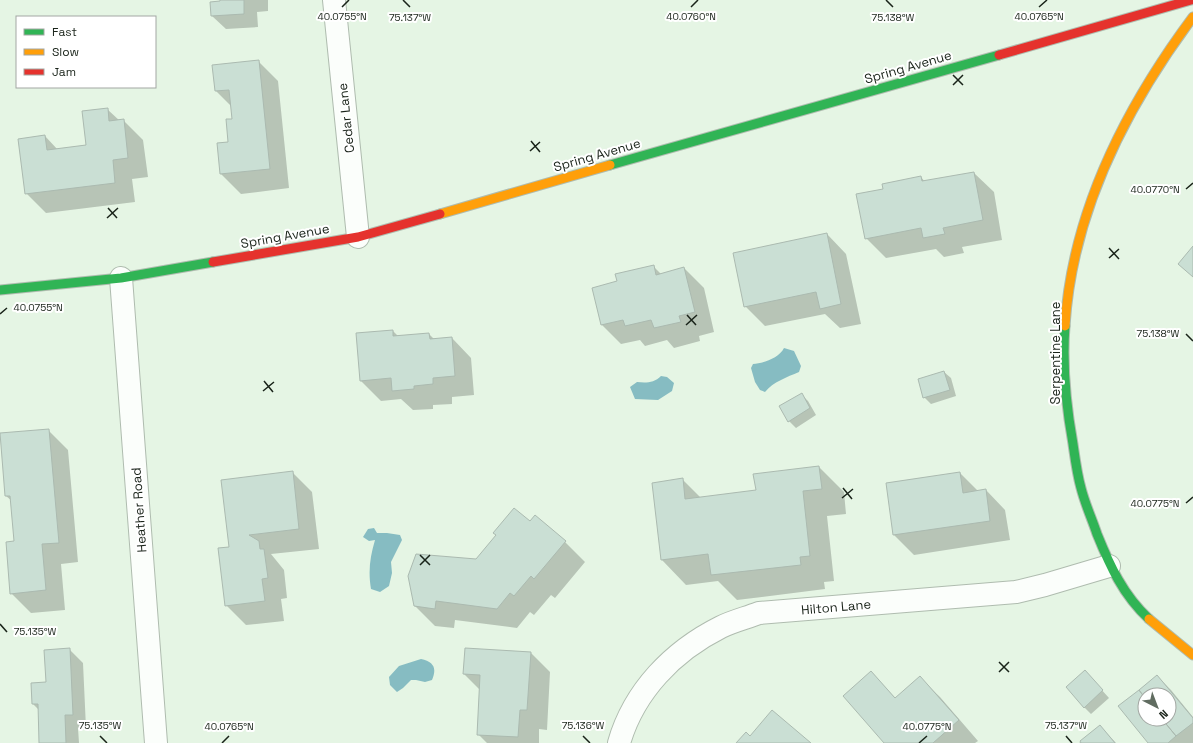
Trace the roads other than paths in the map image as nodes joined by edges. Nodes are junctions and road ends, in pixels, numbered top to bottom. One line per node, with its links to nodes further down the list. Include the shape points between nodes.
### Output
1 (334, 0): 4 (street, Cedar Lane)
2 (1191, 0): 4 (street, Spring Avenue)
3 (1193, 18): 7 (street, Serpentine Lane, via 1152,75 1109,157 1082,226 1068,291 1065,330 1068,420 1079,482)
4 (358, 237): 5 (street, Spring Avenue)
5 (121, 278): 6 (street, Spring Avenue); 9 (street, Heather Road)
6 (0, 290)
7 (1109, 566): 8 (street, Serpentine Lane, via 1142,613); 10 (street, Hilton Lane, via 1016,592 759,613 738,620 694,642 655,676 637,702)
8 (1193, 655)
9 (156, 743)
10 (619, 743)

